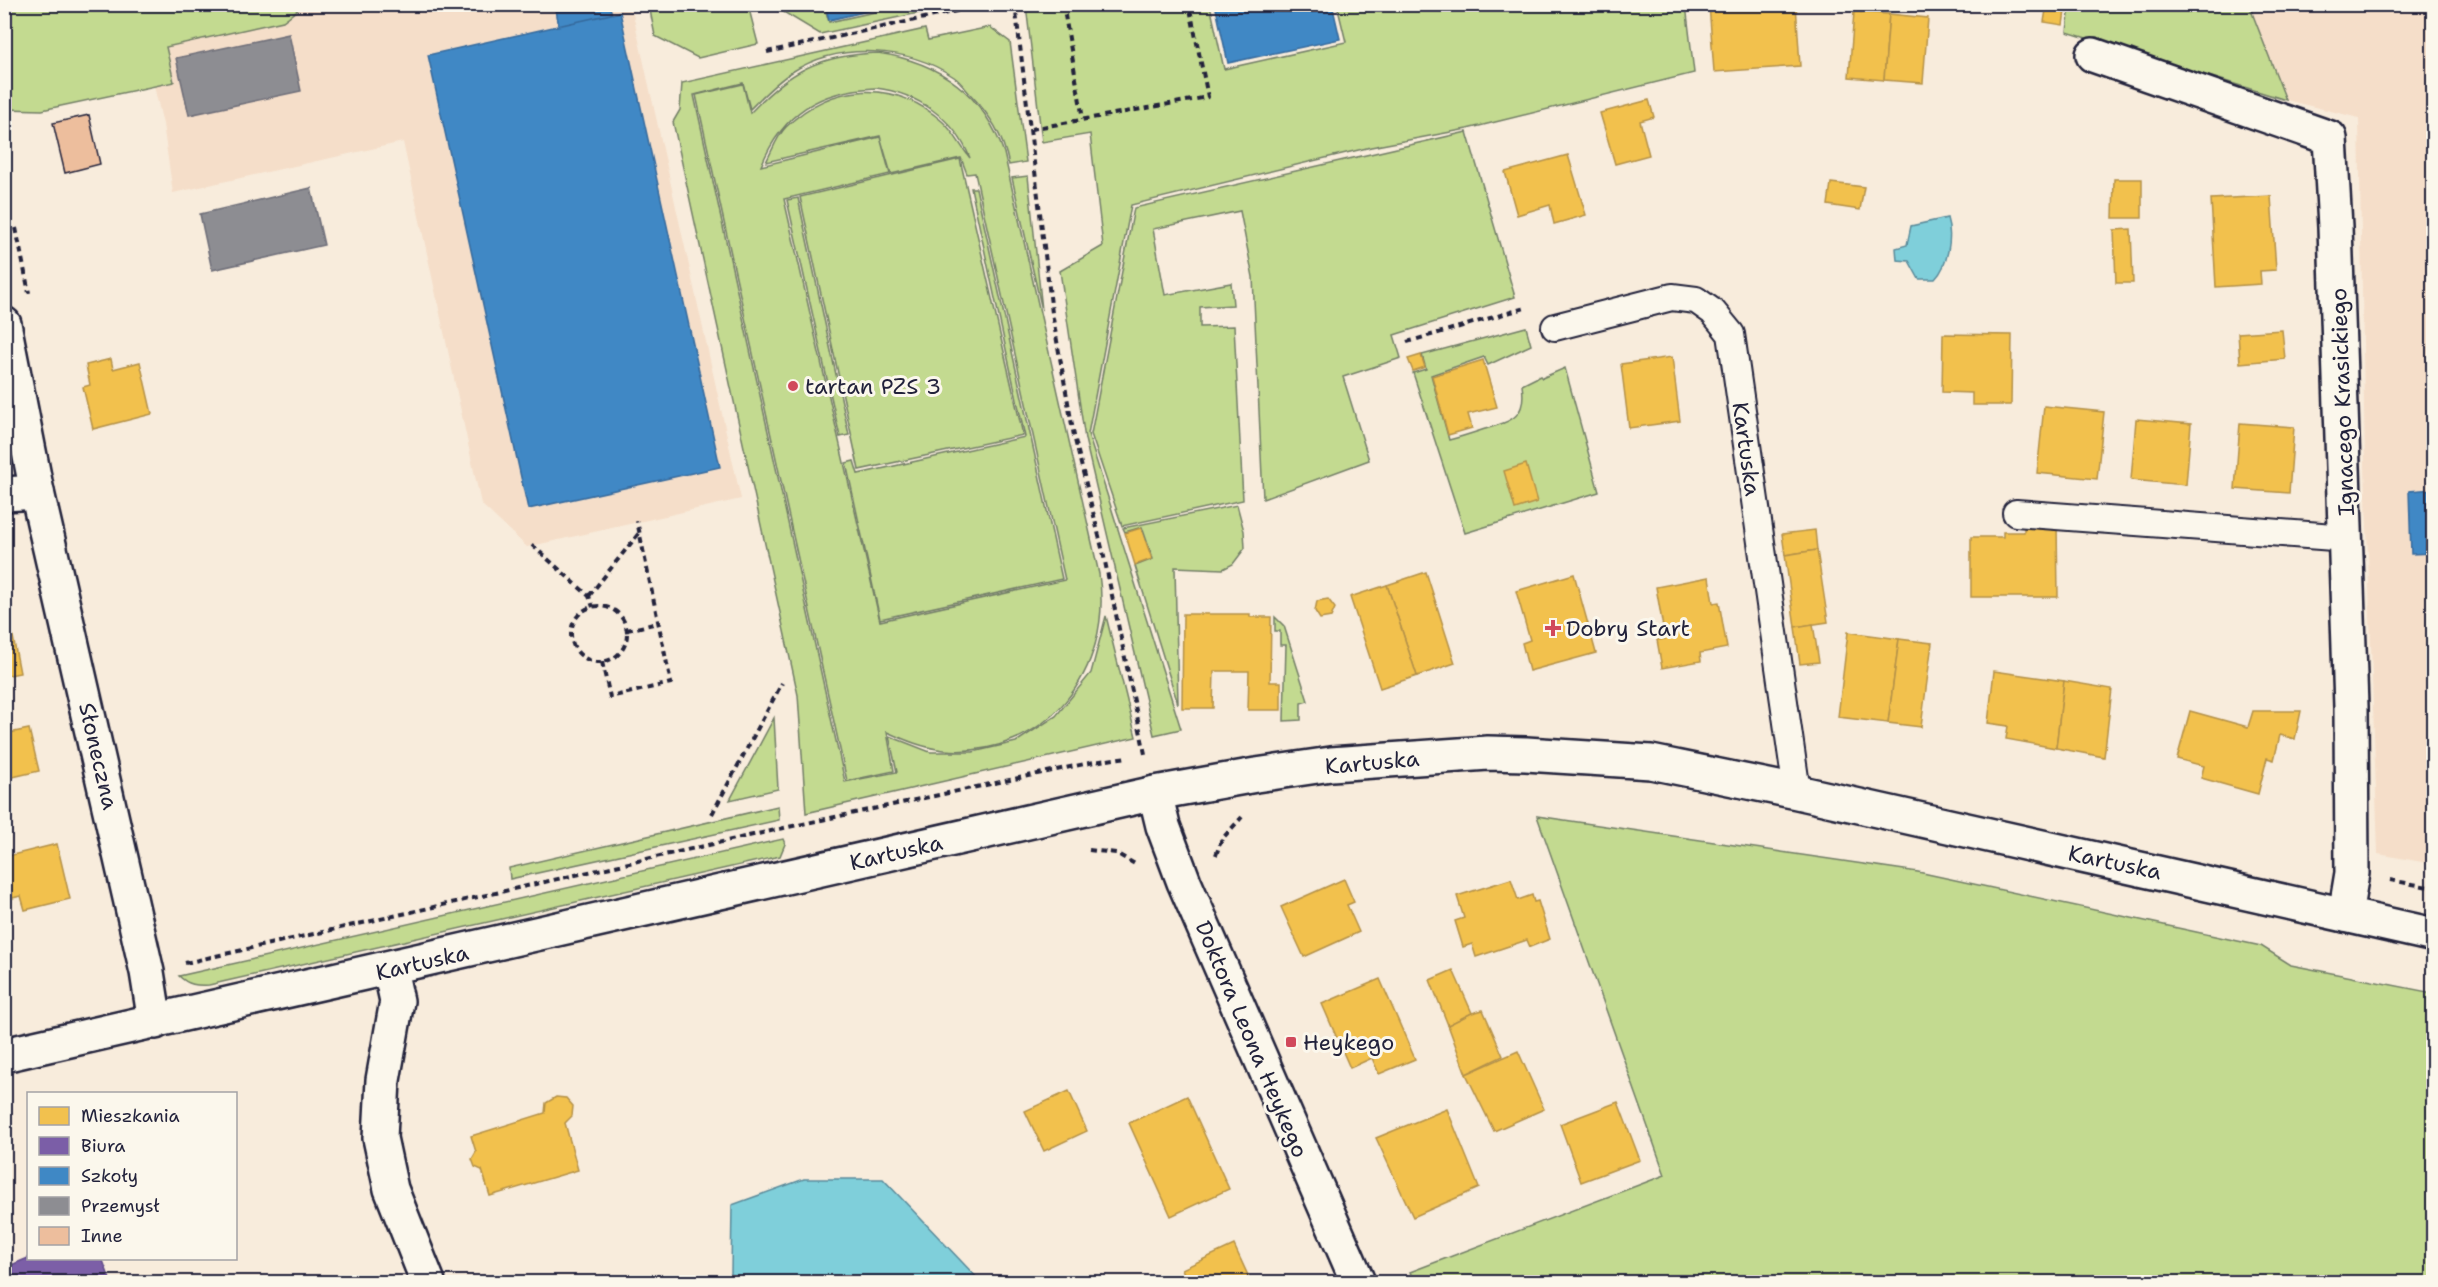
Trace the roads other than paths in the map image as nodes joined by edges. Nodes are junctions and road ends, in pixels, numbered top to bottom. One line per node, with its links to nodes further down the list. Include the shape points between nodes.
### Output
1 (2094, 55): 7 (street, Ignacego Krasickiego, via 2330,138)
2 (4, 324): 4 (street, Słoneczna)
3 (1555, 327): 8 (lane, Kartuska, via 1671,297 1696,300 1713,312 1731,334)
4 (38, 492): 5 (street); 13 (street, Słoneczna, via 147,972)
5 (4, 494)
6 (2016, 513): 7 (lane)
7 (2347, 538): 10 (street, Ignacego Krasickiego, via 2352,873)
8 (1797, 792): 9 (street, Kartuska, via 1651,762 1488,753 1331,764); 10 (street, Kartuska)
9 (1155, 793): 12 (street, Kartuska); 16 (street, Doktora Leona Heykego, via 1184,882)
10 (2345, 915): 11 (street, Kartuska)
11 (2433, 935)
12 (390, 969): 13 (street, Kartuska); 15 (street, via 397,1001 383,1080 380,1138 391,1188)
13 (154, 1022): 14 (street, Kartuska)
14 (4, 1055)
15 (428, 1282)
16 (1358, 1282)

